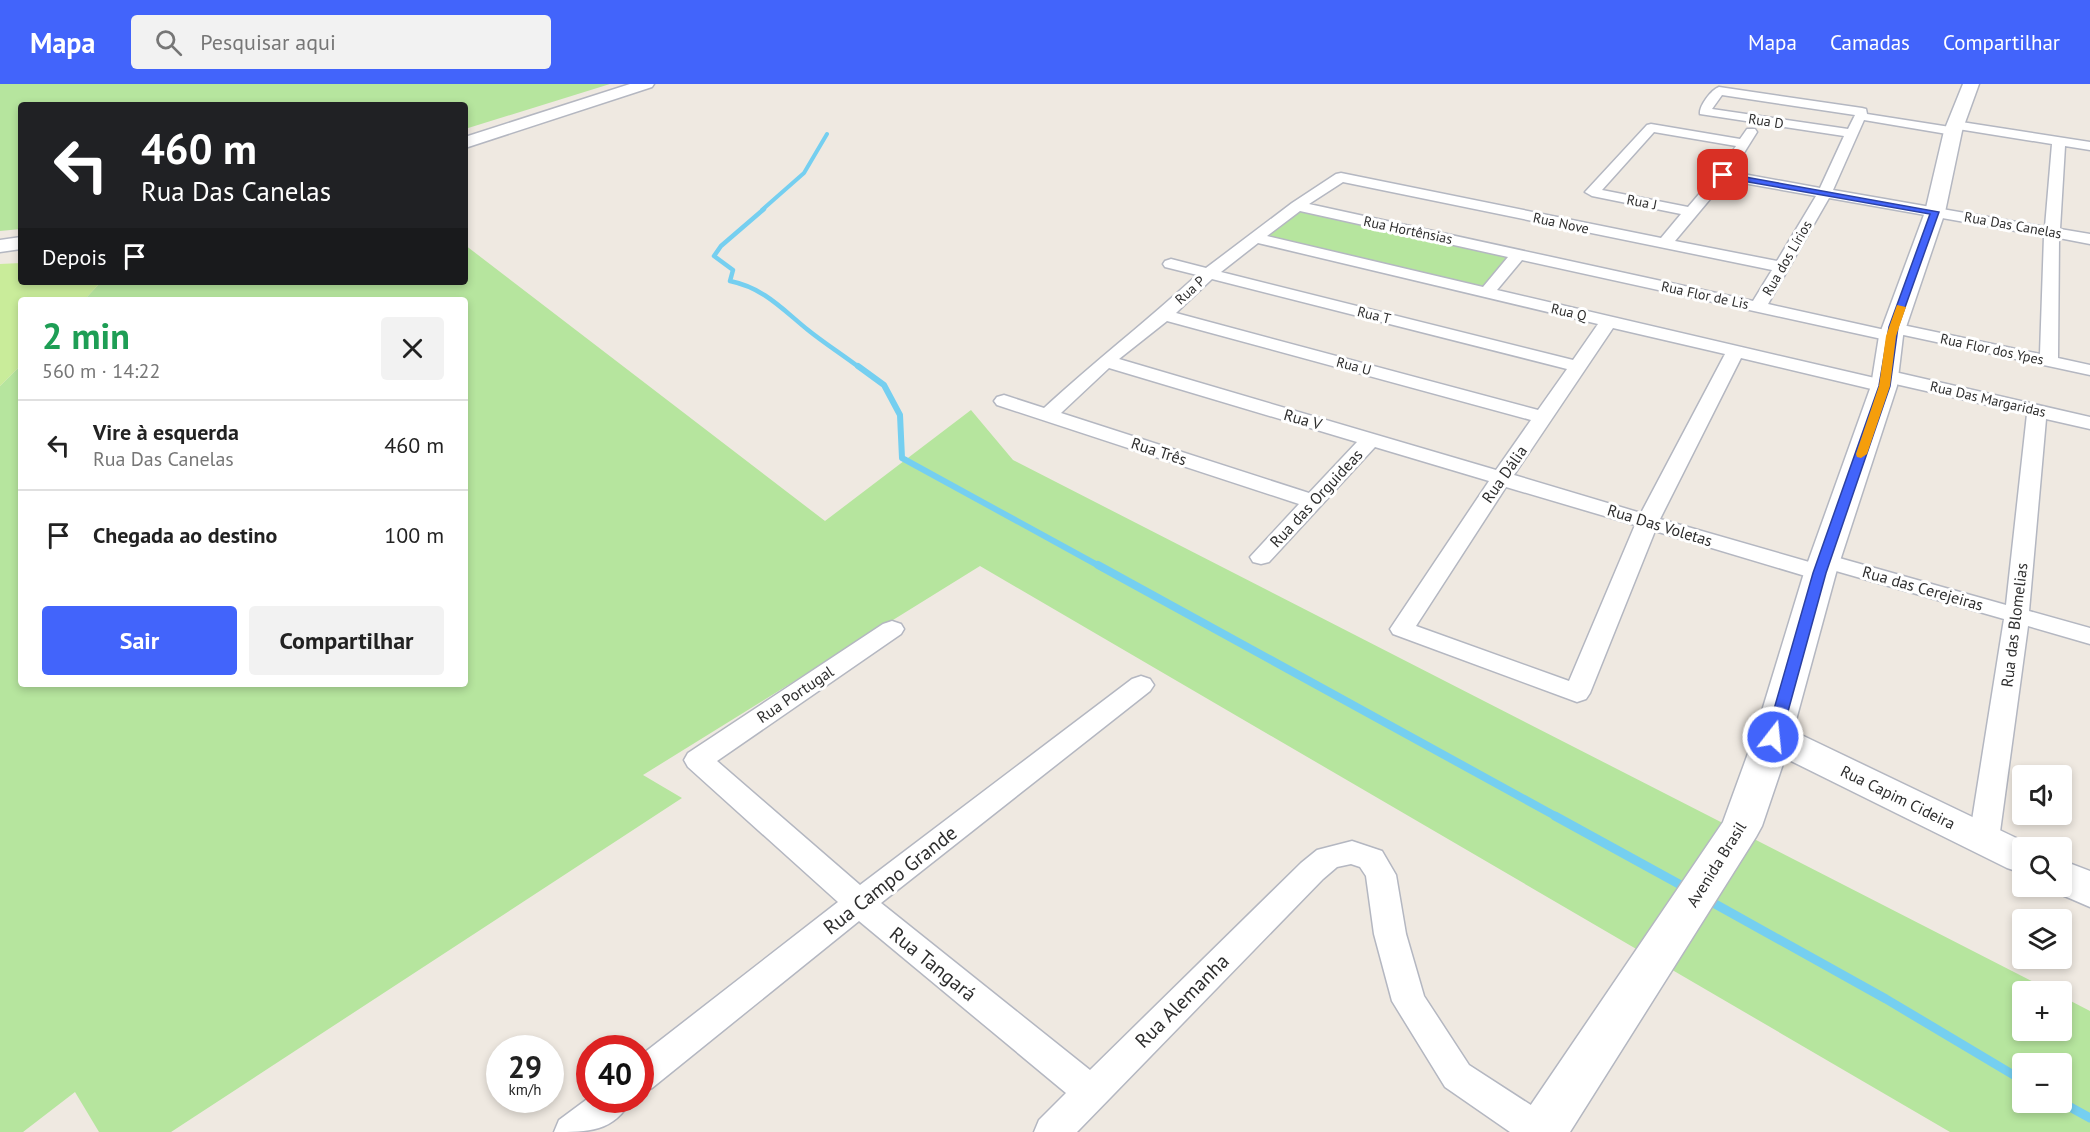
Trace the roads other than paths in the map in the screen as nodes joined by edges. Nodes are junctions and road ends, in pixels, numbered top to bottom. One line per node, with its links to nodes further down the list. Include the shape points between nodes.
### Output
1 (627, 84): 8 (street)
2 (646, 84): 10 (street)
3 (1971, 84): 6 (street, Avenida Brasil)
4 (1861, 114): 5 (street, Rua D, via 1719,90 1704,111); 6 (street); 7 (street, Rua dos Lírios)
5 (1759, 120): 7 (street, Rua D); 11 (street)
6 (1954, 128): 9 (street); 19 (street, Avenida Brasil)
7 (1853, 134): 15 (street, Rua dos Lírios)
8 (468, 137)
9 (2059, 141): 12 (street); 20 (street)
10 (468, 142)
11 (1744, 143): 13 (street); 18 (street, Rua J, via 1651,128 1592,192)
12 (2090, 146)
13 (1723, 175): 15 (street, Rua Das Canelas); 18 (street)
14 (1341, 177): 16 (street, Rua P); 17 (street, Rua Nove)
15 (1825, 193): 19 (street, Rua Das Canelas); 31 (street, Rua dos Lírios)
16 (1297, 206): 23 (street, Rua P); 25 (street, Rua Hortênsias)
17 (1490, 208): 25 (street); 27 (street, Rua Nove)
18 (1691, 212): 27 (street)
19 (1935, 212): 20 (street, Rua Das Canelas); 37 (street, Avenida Brasil)
20 (2052, 232): 24 (street, Rua Das Canelas); 40 (street)
21 (18, 235): 22 (street)
22 (0, 238)
23 (1254, 238): 32 (street, Rua P); 33 (street, Rua Q)
24 (2090, 239)
25 (1458, 241): 29 (street, Rua Hortênsias)
26 (18, 243): 28 (street)
27 (1664, 244): 31 (street, Rua Nove)
28 (0, 246)
29 (1519, 254): 33 (street); 34 (street, Rua Flor de Lis)
30 (1171, 264): 32 (street, Rua T)
31 (1781, 267): 34 (street, Rua dos Lírios)
32 (1209, 273): 35 (street, Rua P); 41 (street, Rua T)
33 (1486, 293): 36 (street, Rua Q)
34 (1758, 307): 37 (street, Rua Flor de Lis)
35 (1164, 315): 39 (street, Rua P); 47 (street, Rua U)
36 (1609, 321): 38 (street, Rua Q); 41 (street, Rua Dália)
37 (1892, 332): 40 (street, Rua Flor dos Ypes); 43 (street, Avenida Brasil)
38 (1735, 351): 43 (street, Rua Q); 52 (street)
39 (1106, 361): 46 (street, Rua P); 49 (street, Rua V)
40 (2049, 361): 42 (street, Rua Flor dos Ypes)
41 (1577, 366): 47 (street, Rua Dália)
42 (2090, 370)
43 (1885, 381): 45 (street, Rua Das Margaridas); 54 (street, Avenida Brasil)
44 (1004, 401): 46 (street, Rua Três)
45 (2037, 411): 48 (street, Rua Das Margaridas); 55 (street, Rua das Blomelias)
46 (1048, 415): 51 (street, Rua Três)
47 (1544, 418): 50 (street, Rua Dália)
48 (2090, 423)
49 (1371, 439): 50 (street, Rua V); 51 (street, Rua das Orguideas)
50 (1500, 477): 52 (street, Rua Das Voletas); 52 (street, Rua Dália, via 1402,629 1577,693)
51 (1314, 502): 53 (street, Rua das Orguideas)
52 (1648, 521): 54 (street, Rua Das Voletas)
53 (1261, 557)
54 (1823, 567): 55 (street, Rua das Cerejeiras); 59 (street, Avenida Brasil)
55 (2017, 615): 57 (street, Rua das Cerejeiras); 61 (street, Rua das Blomelias)
56 (892, 629): 60 (street, Rua Portugal)
57 (2090, 636)
58 (1140, 685): 65 (street, Rua Campo Grande)
59 (1773, 737): 61 (street, Rua Capim Cideira); 71 (street, Avenida Brasil, via 1742,826)
60 (698, 760): 65 (street, Rua Tangará)
61 (1984, 839): 62 (street, Rua Capim Cideira)
62 (2012, 852)
63 (2072, 881): 64 (street)
64 (2090, 890)
65 (859, 903): 66 (street, Rua Campo Grande); 67 (street, Rua Tangará)
66 (654, 1066)
67 (1091, 1092): 70 (street, Rua Alemanha); 71 (street, Rua Alemanha, via 1312,871 1328,858 1352,852 1371,859 1381,875 1390,934 1409,1001 1457,1076)
68 (596, 1113): 69 (street)
69 (572, 1132)
70 (1052, 1132)
71 (1542, 1132)

